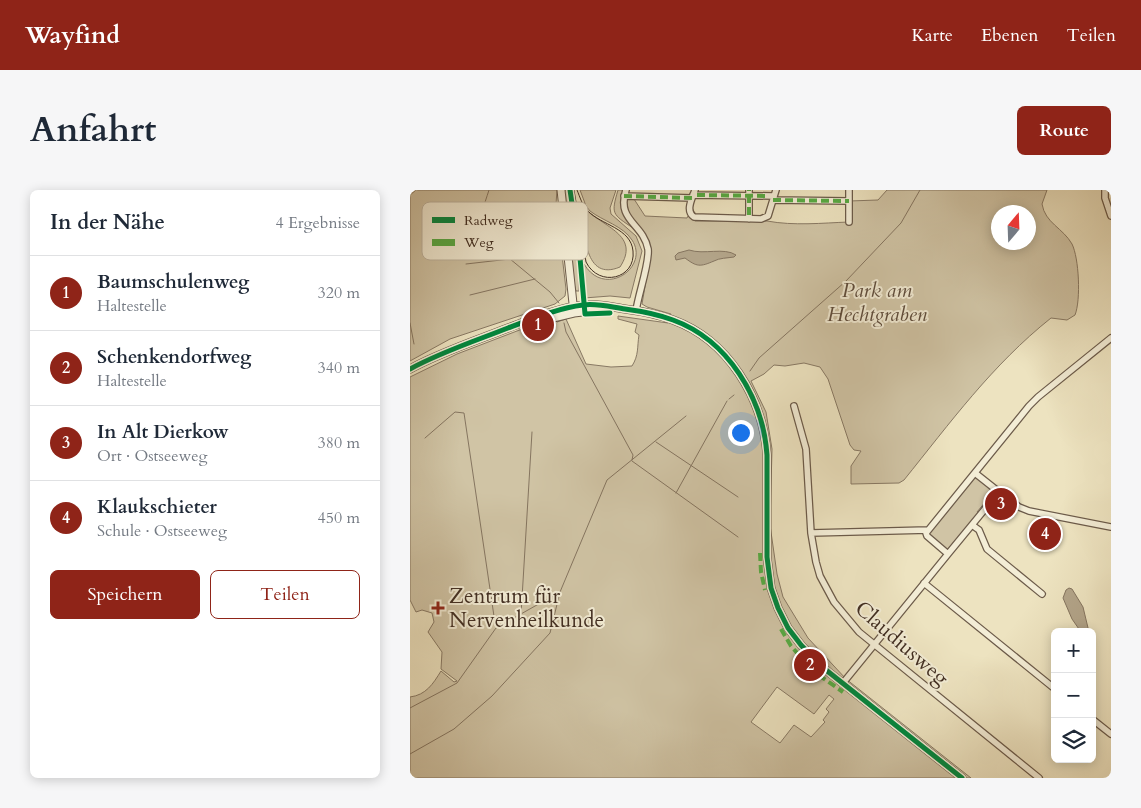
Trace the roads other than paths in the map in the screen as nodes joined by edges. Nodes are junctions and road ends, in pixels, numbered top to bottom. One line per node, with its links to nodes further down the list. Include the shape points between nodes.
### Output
1 (850, 190): 7 (street)
2 (1105, 190): 8 (street)
3 (625, 193): 5 (street); 13 (street, via 625,214 644,238 648,249)
4 (749, 193): 5 (street); 6 (street); 9 (street)
5 (694, 194): 9 (street, via 689,213 694,217)
6 (774, 196): 7 (street); 9 (street, via 765,218)
7 (849, 202): 10 (street)
8 (1111, 216)
9 (749, 219)
10 (849, 222)
11 (569, 260): 12 (street)
12 (574, 310): 13 (street, via 609,307); 15 (street, via 542,321 516,325 443,353)
13 (636, 311): 27 (street, via 672,320 703,337 725,356 749,390 766,440 767,557 774,596 795,638 819,664)
14 (1111, 338): 17 (street, via 1038,397)
15 (410, 370)
16 (794, 406): 22 (street, Claudiusweg, via 806,449)
17 (975, 473): 18 (street); 21 (street)
18 (999, 492): 19 (street); 20 (street, via 1029,511)
19 (972, 524): 23 (street); 25 (street, via 979,530 987,549)
20 (1111, 527)
21 (928, 530): 22 (street); 23 (street, via 927,536)
22 (811, 533): 26 (street, Claudiusweg, via 818,569 834,602 846,619)
23 (948, 554): 24 (street)
24 (924, 583): 26 (street); 28 (street)
25 (1042, 594)
26 (874, 645): 27 (street); 32 (street, Claudiusweg)
27 (843, 683): 31 (street)
28 (1051, 686)
29 (1096, 722): 30 (street)
30 (1111, 734)
31 (962, 778)
32 (1039, 778)

